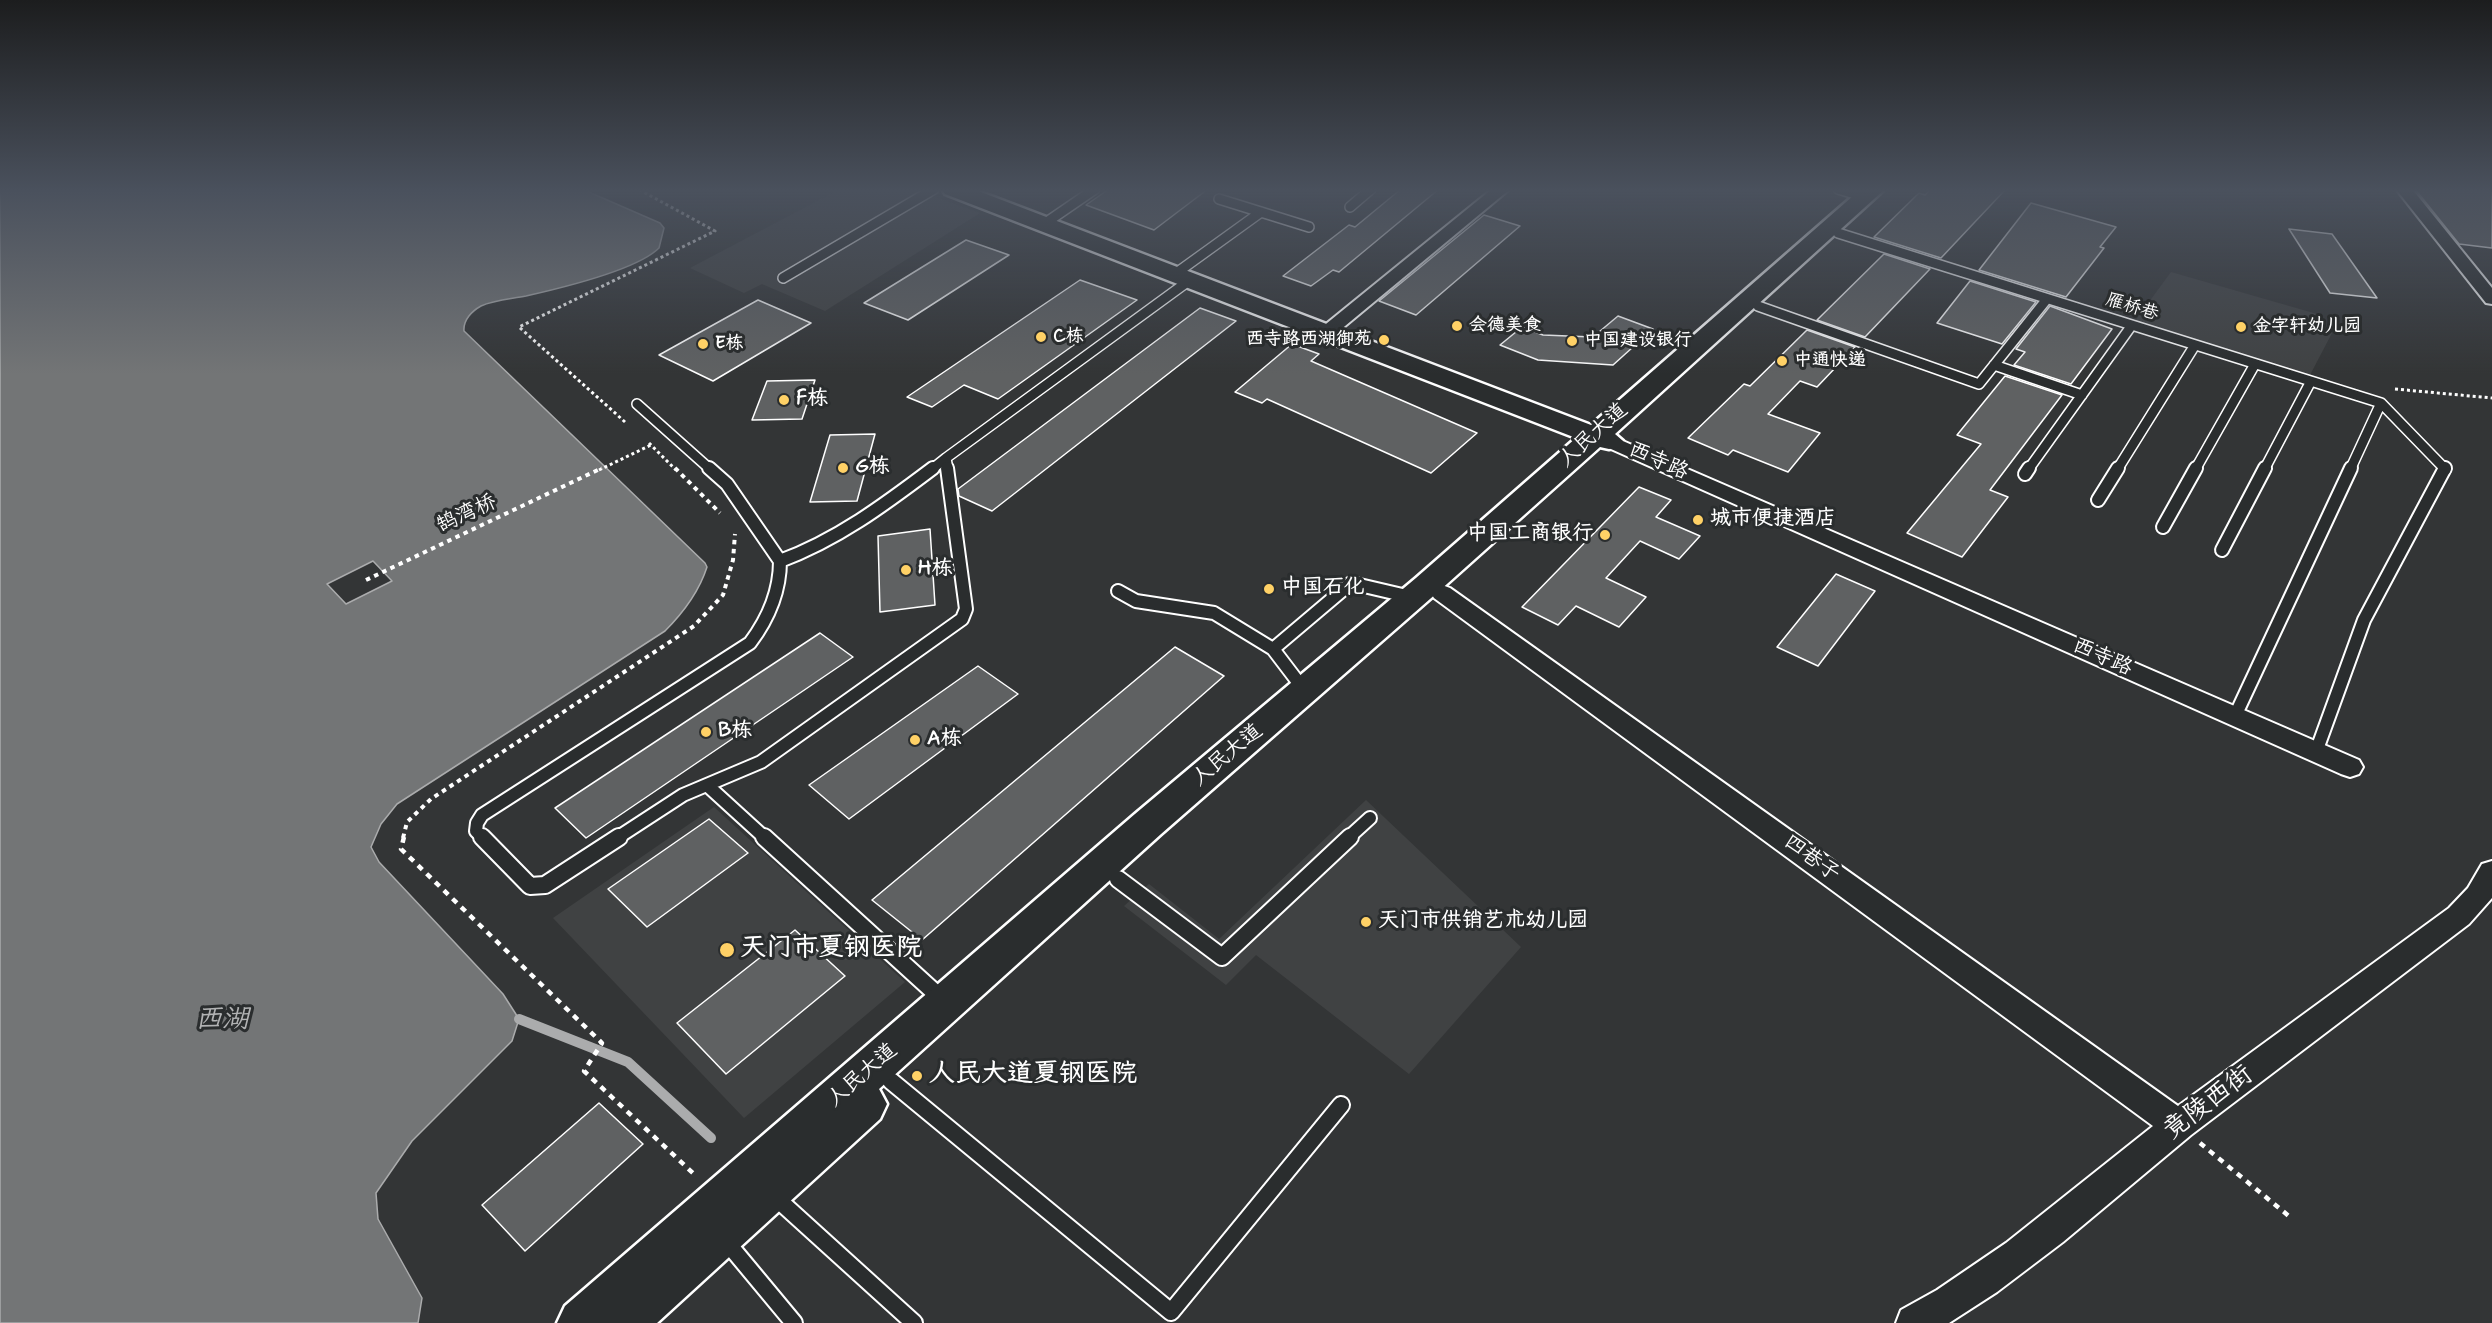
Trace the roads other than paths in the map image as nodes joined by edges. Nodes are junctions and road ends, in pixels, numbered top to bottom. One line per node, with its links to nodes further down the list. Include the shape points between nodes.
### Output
1 (829, 251): 10 (lane)
2 (1114, 251): 9 (main road, 西寺路)
3 (1215, 251): 9 (lane)
4 (1426, 251): 15 (street)
5 (1807, 251): 23 (main road, 人民大道)
6 (1819, 251): 13 (main road, 人民大道)
7 (1894, 251): 11 (lane, 雁桥巷)
8 (2453, 251): 12 (street)
9 (1183, 277): 15 (main road, 西寺路); 24 (lane)
10 (783, 278)
11 (2047, 299): 14 (lane, 雁桥巷); 18 (lane)
12 (2492, 299)
13 (1758, 306): 18 (lane, via 1979,384); 23 (main road, 人民大道)
14 (2132, 325): 16 (lane, 雁桥巷); 20 (lane)
15 (1328, 332): 23 (main road, 西寺路)
16 (2195, 345): 17 (lane, 雁桥巷); 26 (lane)
17 (2255, 364): 19 (lane, 雁桥巷); 27 (lane)
18 (1994, 365): 20 (lane)
19 (2310, 381): 21 (lane, 雁桥巷); 28 (lane)
20 (2082, 395): 25 (lane)
21 (2381, 403): 34 (lane); 35 (lane, via 2446,469 2364,620)
22 (637, 404): 29 (lane, via 727,484)
23 (1602, 438): 31 (main road, 人民大道); 34 (street, 西寺路)
24 (946, 458): 29 (lane, via 843,532); 37 (lane, via 966,609 962,619 761,762)
25 (2025, 474)
26 (2098, 500)
27 (2163, 527)
28 (2222, 550)
29 (780, 561): 37 (lane, via 781,571 765,624 750,643 494,806 482,815 476,831 530,886 537,887 683,795)
30 (1118, 591): 32 (lane, via 1136,602 1214,613)
31 (1427, 595): 32 (lane, via 1351,584); 33 (main road, 人民大道); 40 (main road, 人民大道); 44 (street, 四巷子)
32 (1273, 649): 33 (lane)
33 (1305, 691): 41 (main road, 人民大道)
34 (2235, 716): 35 (street, 西寺路)
35 (2316, 752): 36 (street, 西寺路)
36 (2350, 766)
37 (708, 786): 41 (lane)
38 (1370, 818): 40 (lane, via 1222,957)
39 (2492, 872): 44 (street, 竟陵西街, via 2475,902 2459,916)
40 (1118, 879): 42 (main road, 人民大道)
41 (946, 1003): 46 (main road, 人民大道)
42 (891, 1081): 43 (lane, via 1171,1312); 45 (main road, 人民大道)
43 (1341, 1105)
44 (2179, 1126): 51 (street, 竟陵西街, via 1995,1273)
45 (769, 1191): 46 (main road, 人民大道); 50 (lane)
46 (721, 1218): 47 (main road, 人民大道); 48 (main road, 人民大道); 49 (lane)
47 (582, 1323)
48 (621, 1323)
49 (794, 1323)
50 (914, 1323)
51 (1914, 1323)

